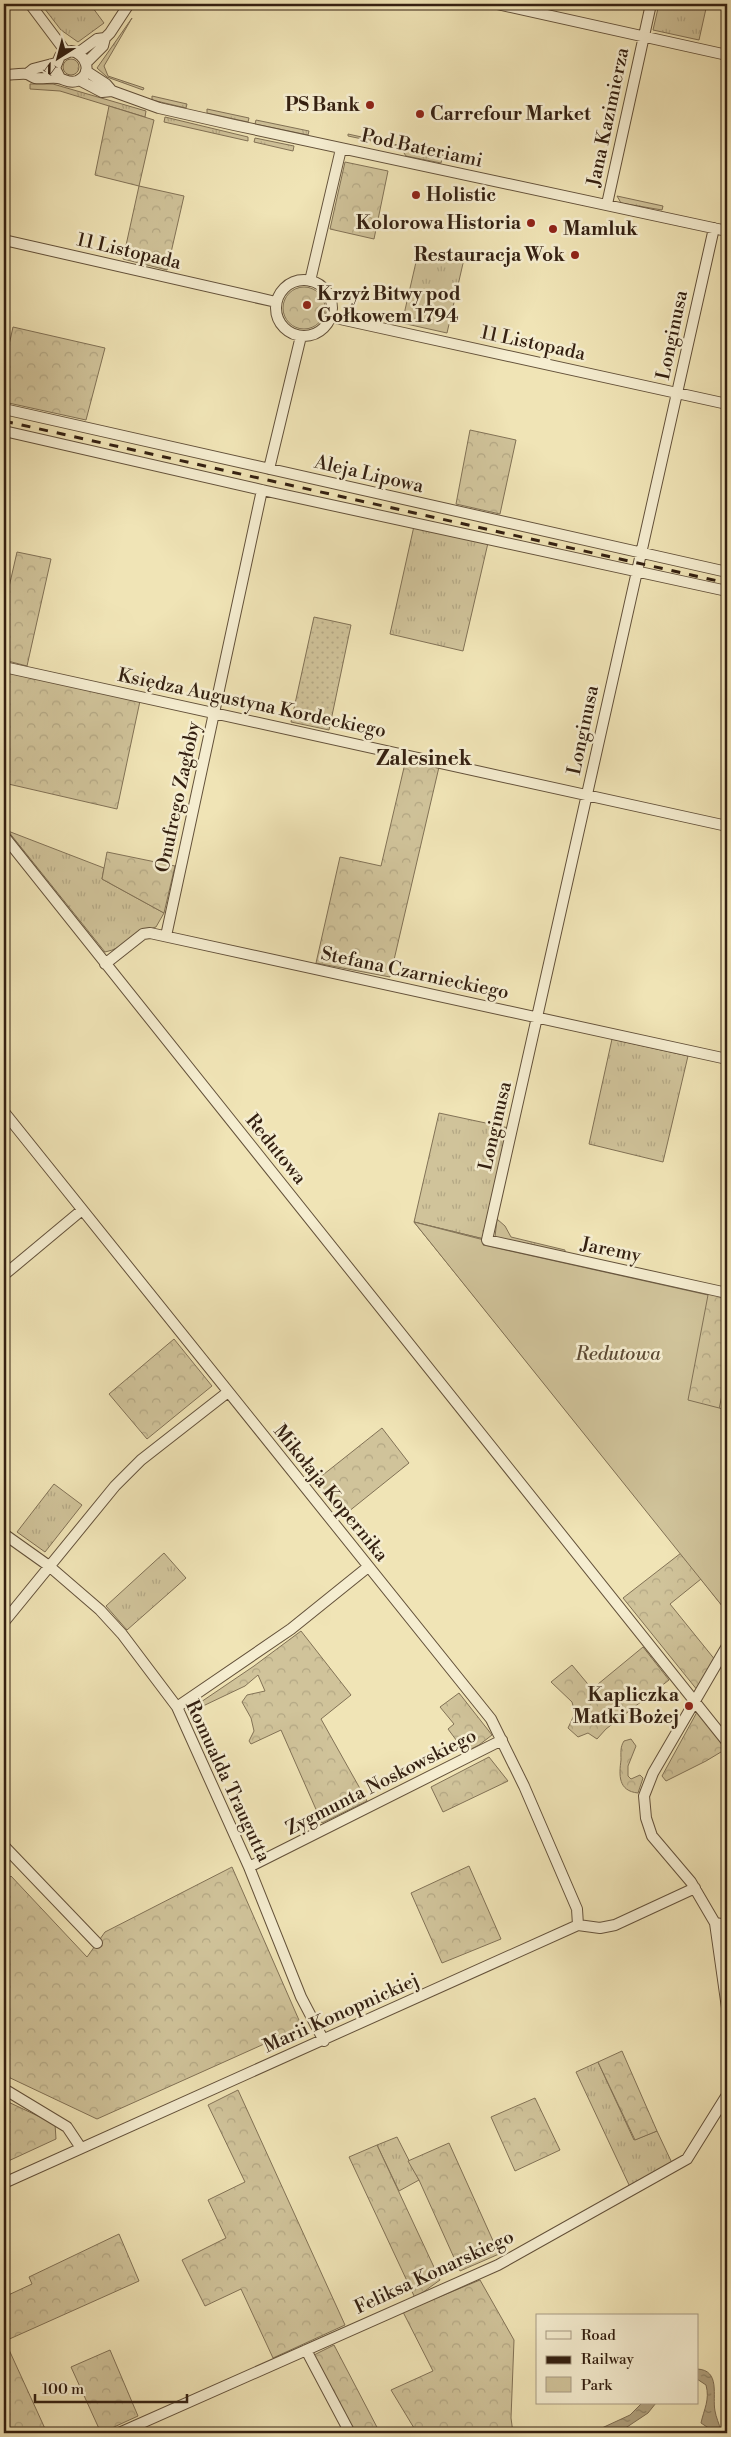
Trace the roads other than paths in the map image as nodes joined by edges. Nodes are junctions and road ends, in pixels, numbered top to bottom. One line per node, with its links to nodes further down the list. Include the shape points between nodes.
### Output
1 (30, 4): 7 (street)
2 (129, 4): 6 (street)
3 (497, 4): 5 (street, Jana Kazimierza)
4 (651, 4): 5 (street, Jana Kazimierza)
5 (644, 36): 9 (street, Jana Kazimierza); 18 (street, Jana Kazimierza)
6 (105, 38): 8 (street, via 97,39); 11 (street, via 103,46)
7 (66, 52): 8 (street); 10 (street)
8 (78, 53): 11 (street, Pod Bateriami)
9 (727, 55)
10 (56, 63): 12 (street, Pod Bateriami, via 33,69); 14 (street)
11 (86, 67): 15 (street); 16 (street, Pod Bateriami)
12 (27, 74): 13 (street, Pod Bateriami); 14 (street, Pod Bateriami, via 35,78)
13 (4, 76)
14 (60, 78): 15 (street, Pod Bateriami, via 70,82)
15 (79, 80): 16 (street, Pod Bateriami, via 95,90)
16 (112, 92): 17 (street, Pod Bateriami, via 159,108)
17 (341, 149): 18 (street, Pod Bateriami); 22 (street)
18 (607, 204): 19 (street, Pod Bateriami)
19 (714, 228): 20 (street, Pod Bateriami); 26 (street, Longinusa)
20 (727, 231)
21 (4, 240): 23 (street, 11 Listopada)
22 (310, 281): 23 (street, via 288,285); 24 (street, via 319,285 330,298)
23 (276, 302): 25 (street, via 281,325)
24 (330, 316): 25 (street, via 324,327 313,334); 26 (street, 11 Listopada)
25 (301, 336): 30 (street)
26 (677, 393): 27 (street, 11 Listopada); 32 (street, Longinusa)
27 (727, 404)
28 (4, 409): 30 (street, Aleja Lipowa)
29 (4, 430): 31 (street, Aleja Lipowa)
30 (269, 469): 32 (street, Aleja Lipowa)
31 (262, 490): 33 (street, Aleja Lipowa); 37 (street, Onufrego Zagłoby)
32 (642, 553): 33 (street, Longinusa); 34 (street, Aleja Lipowa)
33 (638, 570): 35 (street, Aleja Lipowa); 38 (street, Longinusa)
34 (727, 572)
35 (727, 591)
36 (4, 667): 37 (street, Księdza Augustyna Kordeckiego)
37 (214, 712): 38 (street, Księdza Augustyna Kordeckiego); 41 (street, Onufrego Zagłoby)
38 (587, 795): 39 (street, Księdza Augustyna Kordeckiego); 43 (street, Longinusa)
39 (727, 826)
40 (4, 836): 42 (street, Redutowa)
41 (166, 936): 42 (street, Stefana Czarnieckiego, via 150,932 143,934); 43 (street, Stefana Czarnieckiego)
42 (105, 964): 56 (street, Redutowa)
43 (538, 1018): 44 (street, Stefana Czarnieckiego); 47 (street, Longinusa)
44 (727, 1059)
45 (4, 1112): 46 (street, Mikołaja Kopernika)
46 (82, 1210): 48 (street); 50 (street, Mikołaja Kopernika)
47 (487, 1240): 49 (street, Jaremy)
48 (4, 1275)
49 (727, 1293)
50 (228, 1392): 52 (street, via 141,1460 115,1486); 53 (street, Mikołaja Kopernika)
51 (4, 1534): 52 (street, Romualda Traugutta)
52 (49, 1566): 54 (street); 57 (street, Romualda Traugutta, via 100,1610 122,1634)
53 (368, 1567): 57 (street, via 291,1629); 58 (street, Mikołaja Kopernika, via 490,1719)
54 (4, 1622)
55 (727, 1646): 56 (street)
56 (695, 1701): 59 (street, Redutowa); 62 (street, via 653,1773 644,1805 652,1836)
57 (177, 1707): 61 (street, Romualda Traugutta)
58 (502, 1740): 61 (street, Zygmunta Noskowskiego); 64 (street, Mikołaja Kopernika, via 577,1909)
59 (727, 1742)
60 (4, 1846): 66 (street)
61 (249, 1868): 68 (street, Romualda Traugutta, via 302,1997)
62 (695, 1888): 63 (street); 64 (street, via 615,1925 600,1928)
63 (715, 1923): 65 (street); 67 (street)
64 (578, 1925): 68 (street, Marii Konopnickiej)
65 (727, 1925)
66 (97, 1943)
67 (727, 2008)
68 (324, 2041): 71 (street, Marii Konopnickiej)
69 (4, 2089): 71 (street, via 67,2127)
70 (727, 2095): 73 (street, Feliksa Konarskiego, via 687,2159 495,2266)
71 (81, 2148): 72 (street, Marii Konopnickiej)
72 (4, 2183)
73 (306, 2350): 74 (street, Feliksa Konarskiego); 75 (street)
74 (119, 2433)
75 (350, 2433)

